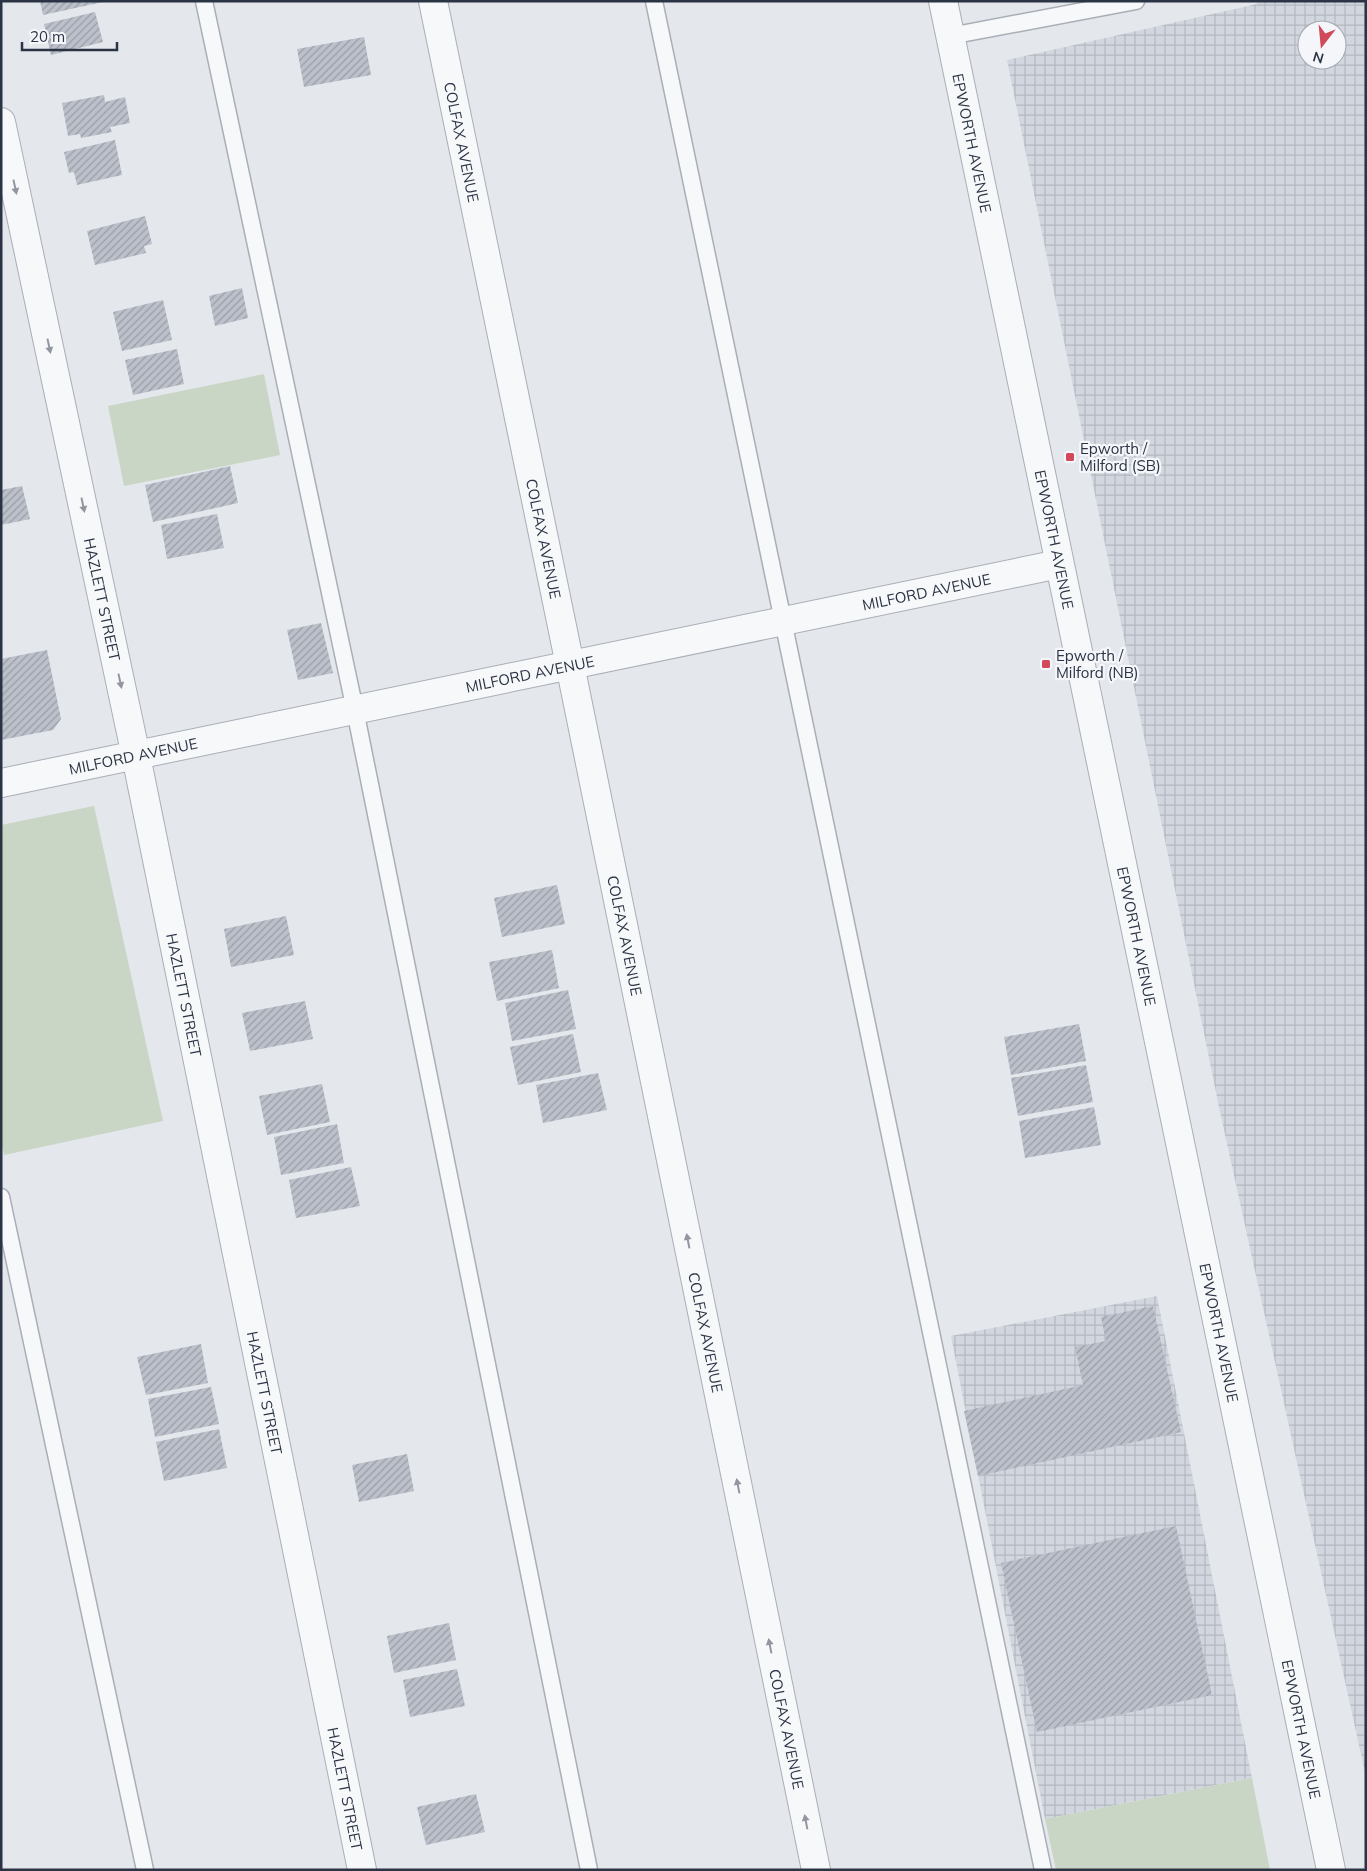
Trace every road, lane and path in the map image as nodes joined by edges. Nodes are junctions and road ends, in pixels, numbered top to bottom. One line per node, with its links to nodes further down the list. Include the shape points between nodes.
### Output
1 (204, 1): 11 (lane)
2 (433, 1): 10 (street, COLFAX AVENUE)
3 (654, 1): 9 (lane)
4 (943, 1): 6 (street, EPWORTH AVENUE)
5 (1136, 1): 6 (lane)
6 (950, 36): 8 (street, EPWORTH AVENUE)
7 (1, 122): 12 (street, HAZLETT STREET, one-way to 12)
8 (1059, 564): 9 (street, MILFORD AVENUE); 20 (street, EPWORTH AVENUE)
9 (784, 621): 10 (street, MILFORD AVENUE); 19 (lane)
10 (570, 665): 11 (street, MILFORD AVENUE); 18 (street, COLFAX AVENUE, one-way to 10)
11 (355, 710): 12 (street, MILFORD AVENUE); 17 (lane)
12 (136, 756): 13 (street, MILFORD AVENUE); 16 (street, HAZLETT STREET)
13 (1, 783)
14 (1, 1197): 15 (lane)
15 (145, 1870)
16 (362, 1870)
17 (589, 1870)
18 (816, 1870)
19 (1043, 1870)
20 (1331, 1870)

